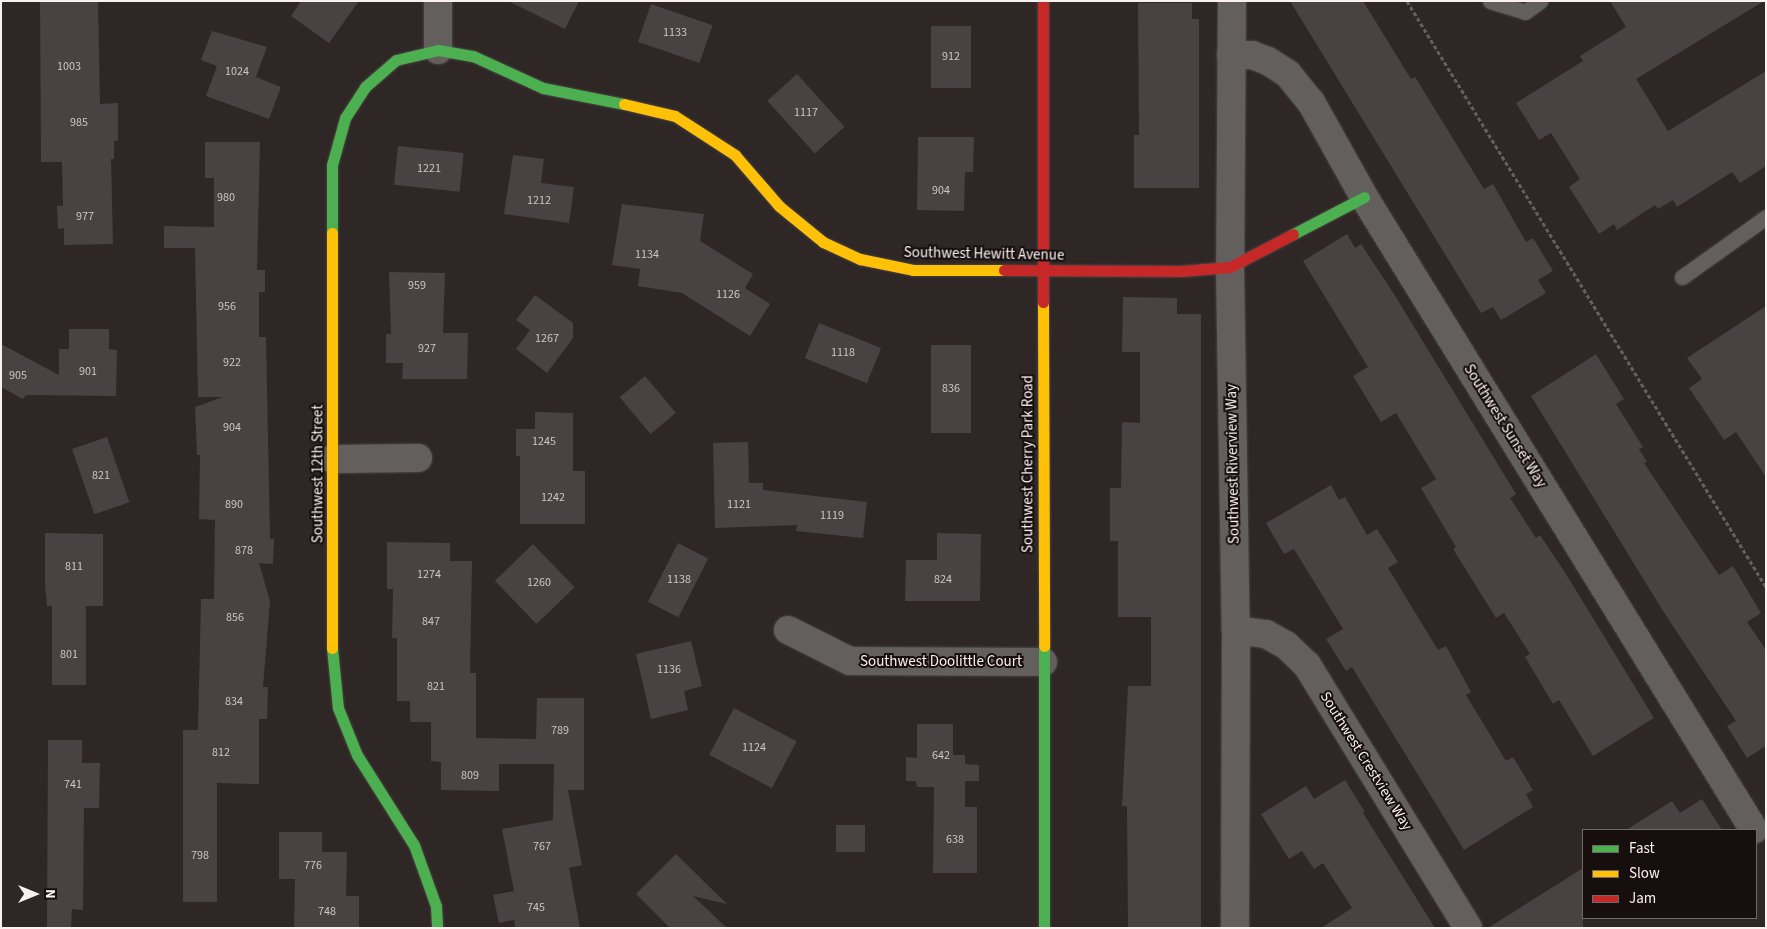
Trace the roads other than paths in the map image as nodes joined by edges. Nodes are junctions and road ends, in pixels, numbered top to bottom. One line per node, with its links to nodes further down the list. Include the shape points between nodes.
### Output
1 (438, 1): 6 (street)
2 (1043, 1): 11 (street, Southwest Cherry Park Road)
3 (1232, 1): 7 (street, Southwest Riverview Way)
4 (1490, 1): 5 (lane, via 1525,12)
5 (1540, 1)
6 (438, 50): 11 (street, Southwest Hewitt Avenue, via 473,56 543,88 567,95 645,107 675,116 735,155 800,226 823,242 860,258 913,270); 14 (street, Southwest 12th Street, via 396,60 365,87 345,118 332,165)
7 (1231, 55): 8 (street, Southwest Sunset Way, via 1252,55 1288,74 1311,102); 10 (street, Southwest Riverview Way)
8 (1364, 196): 10 (street, Southwest Hewitt Avenue); 18 (street, Southwest Sunset Way)
9 (1766, 217): 12 (lane)
10 (1230, 267): 11 (street, Southwest Hewitt Avenue, via 1181,271); 16 (street, Southwest Riverview Way)
11 (1043, 270): 17 (street, Southwest Cherry Park Road)
12 (1682, 278)
13 (418, 458): 14 (street)
14 (333, 459): 21 (street, Southwest 12th Street, via 332,669 338,708 357,755 414,845 436,906)
15 (788, 630): 17 (street, Southwest Doolittle Court, via 850,661)
16 (1236, 630): 23 (street, Southwest Riverview Way); 24 (street, Southwest Crestview Way, via 1266,634 1286,646 1306,665)
17 (1042, 662): 22 (street, Southwest Cherry Park Road)
18 (1753, 829)
19 (1757, 835): 20 (street, Southwest Sunset Way)
20 (1766, 849)
21 (438, 928)
22 (1044, 928)
23 (1235, 928)
24 (1468, 928)

